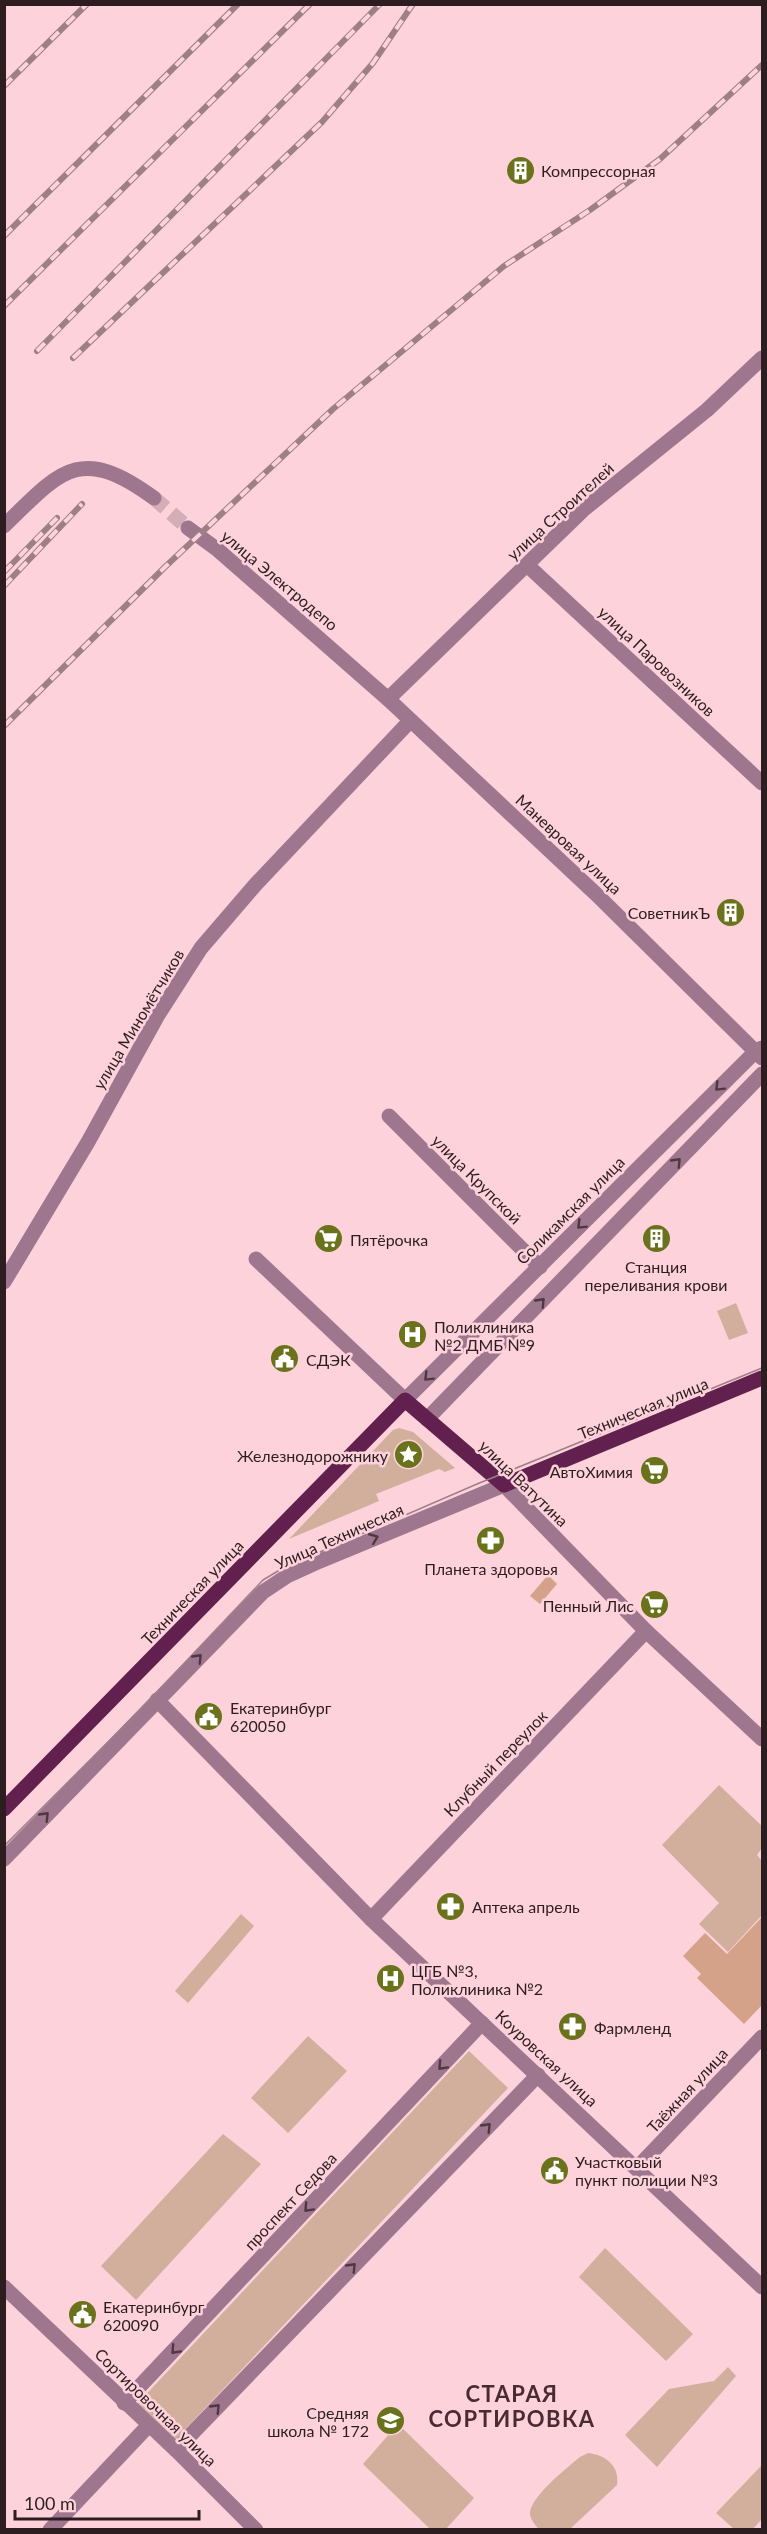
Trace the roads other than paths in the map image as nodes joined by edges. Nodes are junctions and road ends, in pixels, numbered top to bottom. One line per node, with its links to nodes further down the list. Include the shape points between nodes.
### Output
1 (762, 358): 5 (street, улица Строителей, via 707,410 583,510)
2 (154, 498): 3 (street, via 111,473 80,468 42,488)
3 (4, 526)
4 (188, 528): 6 (street, улица Электродепо)
5 (527, 565): 7 (street, улица Строителей); 9 (street, улица Паровозников)
6 (347, 661): 7 (street, Маневровая улица)
7 (388, 699): 8 (street, Маневровая улица)
8 (410, 721): 10 (street, Маневровая улица); 15 (street, улица Миномётчиков, via 201,948)
9 (762, 783)
10 (760, 1052): 14 (street, Соликамская улица, one-way to 14)
11 (762, 1074): 18 (street, one-way to 11)
12 (389, 1116): 14 (street, улица Крупской)
13 (256, 1259): 17 (street, улица Ватутина)
14 (540, 1267): 17 (street, Соликамская улица, one-way to 17)
15 (4, 1282)
16 (762, 1378): 19 (main road, Техническая улица)
17 (405, 1400): 18 (main road, улица Ватутина); 23 (main road, Техническая улица)
18 (427, 1419): 19 (main road, улица Ватутина)
19 (504, 1485): 20 (street, улица Ватутина); 21 (street, Улица Техническая, one-way to 19, via 263,1592 287,1576)
20 (646, 1631): 22 (street, улица Ватутина); 25 (street, Клубный переулок)
21 (157, 1700): 24 (street, Улица Техническая, one-way to 21); 25 (street, Коуровская улица)
22 (762, 1739)
23 (4, 1809)
24 (4, 1859)
25 (371, 1919): 26 (street, Коуровская улица)
26 (482, 2023): 28 (street, Коуровская улица); 32 (street, проспект Седова, one-way to 32)
27 (762, 2037): 29 (street, Таёжная улица)
28 (538, 2075): 29 (street, Коуровская улица); 34 (street, one-way to 28)
29 (638, 2168): 31 (street, Коуровская улица)
30 (4, 2287): 32 (street, Сортировочная улица)
31 (762, 2287)
32 (124, 2403): 33 (street, Сортировочная улица)
33 (148, 2426): 34 (street, Сортировочная улица); 35 (street)
34 (176, 2450): 36 (street, Сортировочная улица)
35 (50, 2529)
36 (256, 2529)

